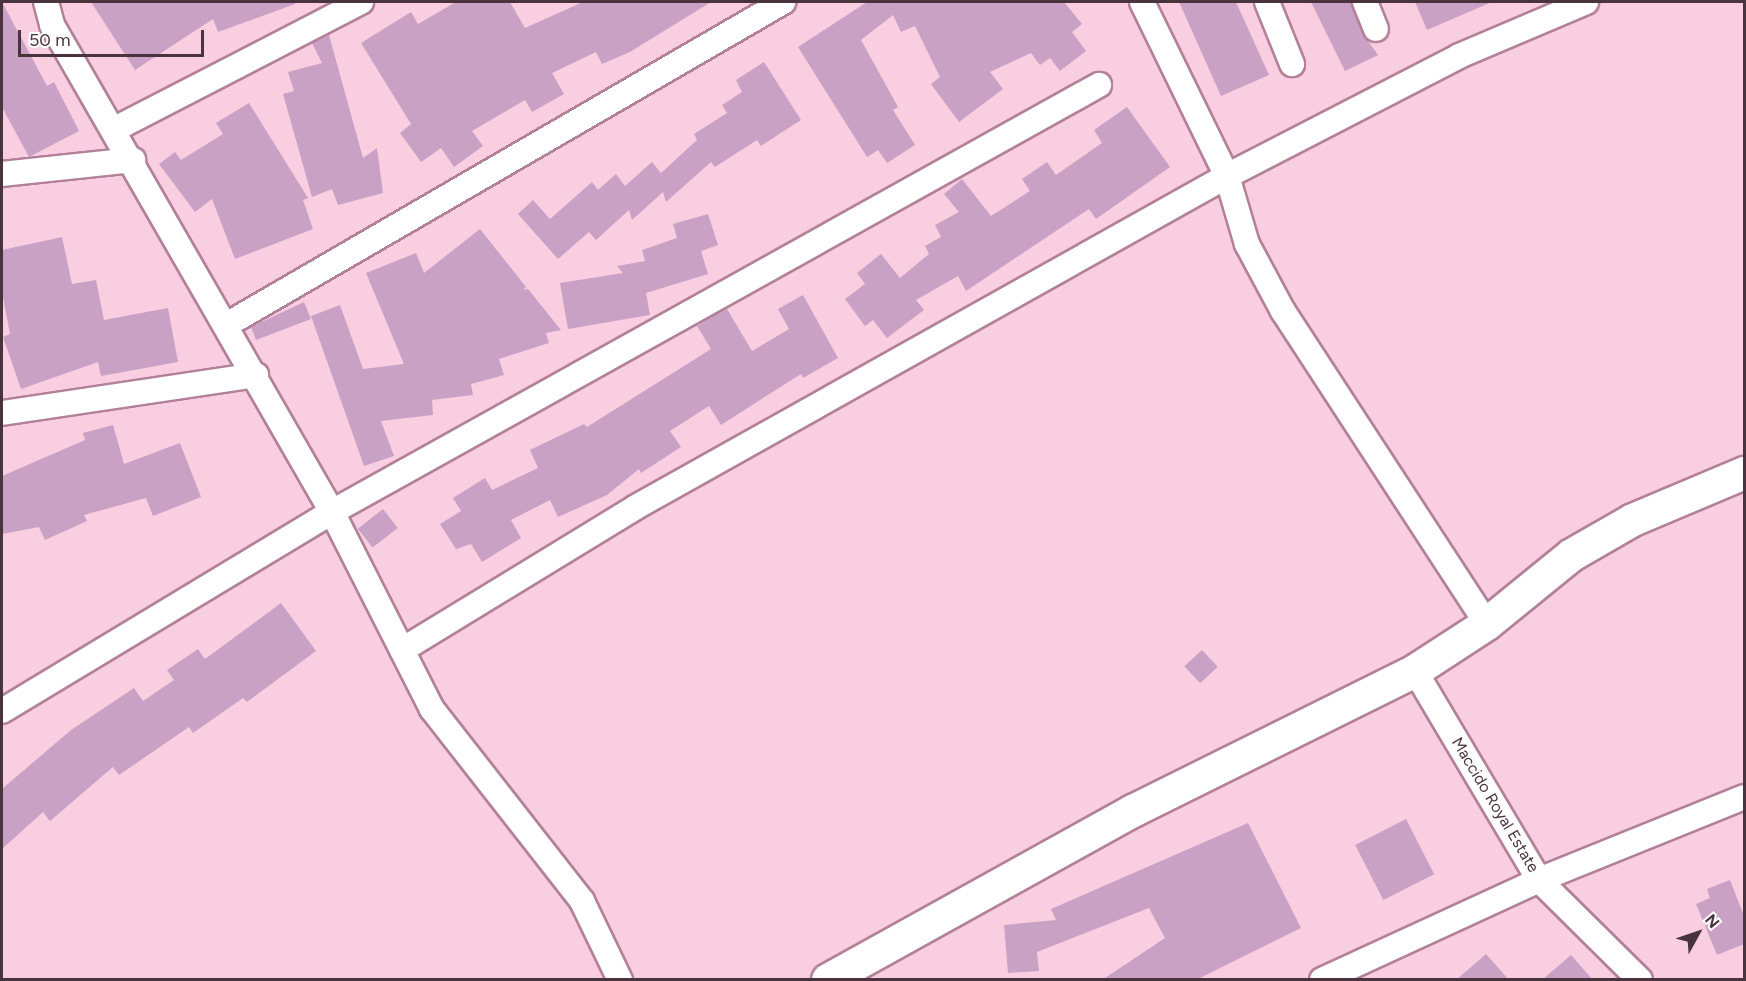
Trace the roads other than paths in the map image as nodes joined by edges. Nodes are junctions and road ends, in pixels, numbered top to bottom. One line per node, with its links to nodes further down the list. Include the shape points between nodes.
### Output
1 (46, 2): 11 (street, via 52,25)
2 (361, 2): 11 (street)
3 (783, 2): 15 (street)
4 (1142, 2): 14 (street)
5 (1267, 2): 9 (street)
6 (1365, 2): 8 (street)
7 (1586, 2): 14 (street, via 1459,56)
8 (1376, 29)
9 (1292, 64)
10 (1099, 85): 19 (street)
11 (115, 129): 12 (street)
12 (133, 160): 13 (street); 15 (street)
13 (2, 174)
14 (1227, 176): 20 (street, via 1247,244 1283,311); 21 (street, via 636,507)
15 (228, 324): 16 (street)
16 (256, 375): 17 (street); 19 (street)
17 (2, 412)
18 (1744, 473): 20 (street, via 1634,520 1572,555)
19 (332, 512): 21 (street); 23 (street)
20 (1487, 624): 22 (street)
21 (402, 650): 27 (street, via 432,709 582,901)
22 (1415, 671): 25 (street, Maccido Royal Estate); 28 (street, via 1134,811)
23 (2, 711)
24 (1744, 797): 25 (street)
25 (1539, 880): 26 (street); 30 (street, Maccido Royal Estate)
26 (1348, 974): 29 (street)
27 (620, 980)
28 (828, 980)
29 (1322, 980)
30 (1640, 980)

